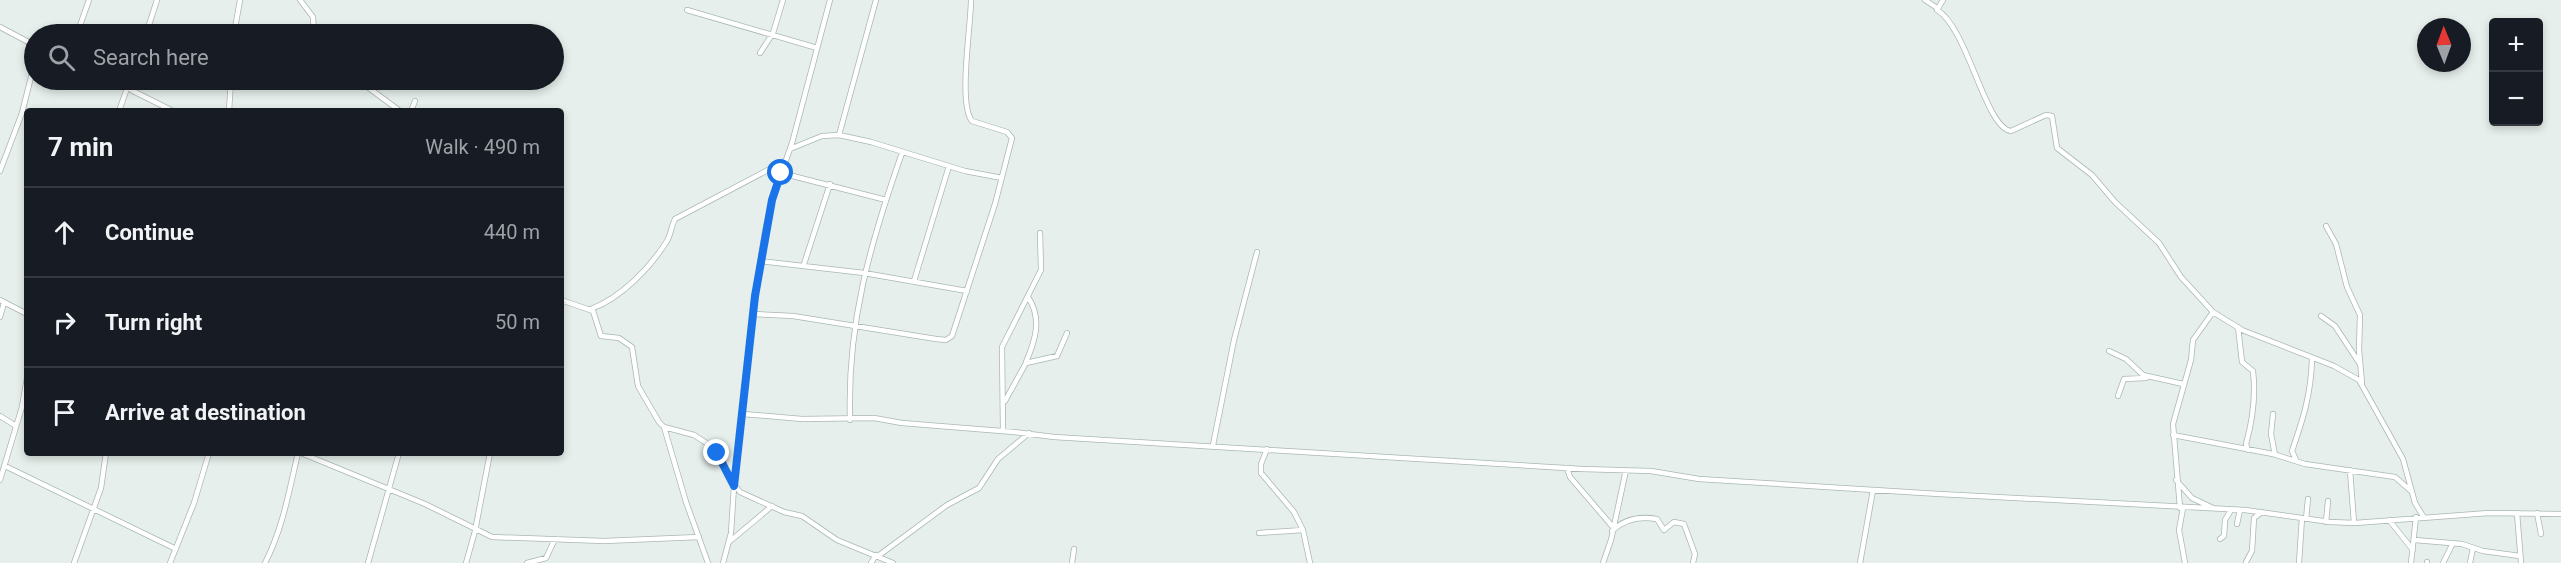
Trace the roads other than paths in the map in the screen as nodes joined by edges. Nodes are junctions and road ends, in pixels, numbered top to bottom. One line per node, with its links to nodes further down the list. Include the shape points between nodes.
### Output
1 (89, 0): 13 (street)
2 (157, 0): 14 (street)
3 (240, 0): 15 (street)
4 (300, 0): 16 (street, via 313,17)
5 (783, 0): 18 (street)
6 (830, 0): 20 (street)
7 (876, 0): 33 (street)
8 (972, 0): 40 (street, via 966,109 972,121 1011,135)
9 (1925, 0): 11 (street)
10 (1942, 0): 11 (street)
11 (1938, 8): 55 (street, via 1962,40 1996,122 2011,131 2046,115 2052,116 2057,148 2092,175 2159,243 2181,277)
12 (687, 10): 18 (street)
13 (81, 24)
14 (149, 24)
15 (236, 24)
16 (313, 24)
17 (0, 27): 19 (street)
18 (773, 33): 20 (street); 21 (street)
19 (24, 40)
20 (817, 48): 34 (street)
21 (760, 53)
22 (28, 90): 38 (street)
23 (127, 90): 28 (street)
24 (132, 90): 29 (street)
25 (230, 90): 30 (street)
26 (372, 90): 31 (street)
27 (415, 101): 32 (street)
28 (120, 108)
29 (167, 108)
30 (229, 108)
31 (396, 108)
32 (412, 108)
33 (839, 135): 34 (street, via 822,136); 35 (street)
34 (790, 149): 36 (street)
35 (902, 153): 37 (street); 42 (street)
36 (786, 160): 39 (street); 54 (street, via 675,219 669,238 623,290)
37 (949, 166): 40 (street); 49 (street)
38 (0, 171)
39 (781, 173): 41 (street); 46 (street)
40 (1002, 177): 50 (street)
41 (830, 184): 42 (street); 47 (street)
42 (886, 200): 48 (street)
43 (2326, 226): 66 (street, via 2360,315)
44 (1040, 233): 51 (street, via 1041,270)
45 (1257, 252): 82 (street)
46 (760, 261): 47 (street); 57 (street)
47 (804, 264): 48 (street)
48 (864, 273): 49 (street); 60 (street)
49 (914, 281): 50 (street)
50 (967, 291): 60 (street, via 955,330 946,340)
51 (1028, 297): 65 (street, via 1035,307 1037,323); 72 (street, via 1002,347)
52 (564, 301): 54 (street)
53 (2, 302): 56 (street); 59 (street)
54 (591, 309): 78 (street, via 597,316 601,336 619,338 632,347 642,395)
55 (2212, 312): 61 (street); 69 (street, via 2195,334)
56 (24, 313)
57 (753, 314): 60 (street); 73 (street)
58 (2321, 316): 66 (street, via 2335,326)
59 (0, 317)
60 (854, 326): 76 (street)
61 (2238, 327): 64 (street); 84 (street, via 2242,362 2253,371 2254,383)
62 (1068, 333): 65 (street, via 1057,356)
63 (2109, 351): 67 (street, via 2126,359)
64 (2312, 360): 68 (street, via 2342,370); 92 (street, via 2310,389 2292,452)
65 (1026, 363): 72 (street)
66 (2360, 364): 68 (street)
67 (2148, 378): 69 (street); 71 (street, via 2124,379)
68 (2362, 383): 102 (street, via 2403,459)
69 (2183, 384): 81 (street)
70 (24, 395): 77 (street)
71 (2118, 396)
72 (1004, 403): 79 (street)
73 (743, 414): 76 (street); 99 (street)
74 (2273, 414): 85 (street)
75 (0, 416): 77 (street)
76 (850, 420): 79 (street, via 874,418)
77 (16, 426): 93 (street)
78 (664, 427): 99 (street, via 694,435 714,448); 127 (street)
79 (1003, 431): 80 (street)
80 (1029, 433): 82 (street); 137 (street, via 998,459 979,488 947,505)
81 (2173, 435): 84 (street); 98 (street)
82 (1213, 445): 83 (street)
83 (1267, 450): 94 (street); 123 (street, via 1261,473 1294,512)
84 (2248, 450): 85 (street)
85 (2275, 455): 92 (street)
86 (106, 456): 106 (street, via 101,488)
87 (208, 456): 134 (street)
88 (299, 456): 142 (street, via 278,536)
89 (308, 456): 100 (street)
90 (398, 456): 100 (street)
91 (489, 456): 124 (street)
92 (2297, 461): 96 (street)
93 (5, 466): 97 (street); 106 (street)
94 (1567, 468): 95 (street); 122 (street)
95 (1626, 470): 101 (street, via 1699,479); 122 (street)
96 (2350, 470): 102 (street, via 2396,477); 120 (street)
97 (0, 480)
98 (2176, 480): 107 (street); 108 (street, via 2192,498)
99 (734, 486): 105 (street, via 746,496); 131 (street)
100 (388, 488): 124 (street); 143 (street)
101 (1873, 490): 107 (street); 154 (street)
102 (2413, 494): 115 (street)
103 (2308, 499): 117 (street)
104 (2328, 501): 119 (street)
105 (772, 506): 131 (street); 137 (street, via 802,516 837,540)
106 (93, 508): 134 (street); 140 (street)
107 (2181, 508): 108 (street); 155 (street, via 2179,530)
108 (2218, 510): 109 (street)
109 (2231, 510): 110 (street); 129 (street)
110 (2240, 510): 111 (street); 121 (street)
111 (2262, 512): 117 (street); 139 (street, via 2254,518 2252,551)
112 (2517, 513): 113 (street); 115 (street); 138 (street)
113 (2537, 513): 114 (street); 126 (street)
114 (2561, 514)
115 (2423, 516): 116 (street)
116 (2416, 517): 118 (street); 130 (street)
117 (2304, 519): 119 (street); 156 (street)
118 (2389, 520): 120 (street); 136 (street)
119 (2326, 522): 120 (street)
120 (2354, 523)
121 (2237, 524)
122 (1612, 529): 152 (street); 153 (street, via 1640,518 1657,519 1662,530 1674,522 1684,524 1695,554)
123 (1303, 530): 125 (street); 151 (street)
124 (475, 531): 128 (street, via 499,538); 144 (street)
125 (1259, 533)
126 (2541, 534)
127 (699, 537): 128 (street); 146 (street)
128 (555, 539): 145 (street, via 546,558)
129 (2220, 539)
130 (2415, 540): 132 (street); 136 (street)
131 (729, 542): 147 (street)
132 (2452, 544): 133 (street); 158 (street)
133 (2473, 548): 138 (street); 159 (street)
134 (176, 549): 141 (street)
135 (1074, 549): 150 (street)
136 (2413, 550): 157 (street)
137 (877, 556): 148 (street); 149 (street)
138 (2520, 556): 160 (street)
139 (2246, 562)
140 (74, 563)
141 (170, 563)
142 (265, 563)
143 (368, 563)
144 (466, 563)
145 (527, 563)
146 (708, 563)
147 (723, 563)
148 (871, 563)
149 (893, 563)
150 (1072, 563)
151 (1310, 563)
152 (1603, 563)
153 (1693, 563)
154 (1860, 563)
155 (2185, 563)
156 (2299, 563)
157 (2412, 563)
158 (2443, 563)
159 (2470, 563)
160 (2521, 563)

